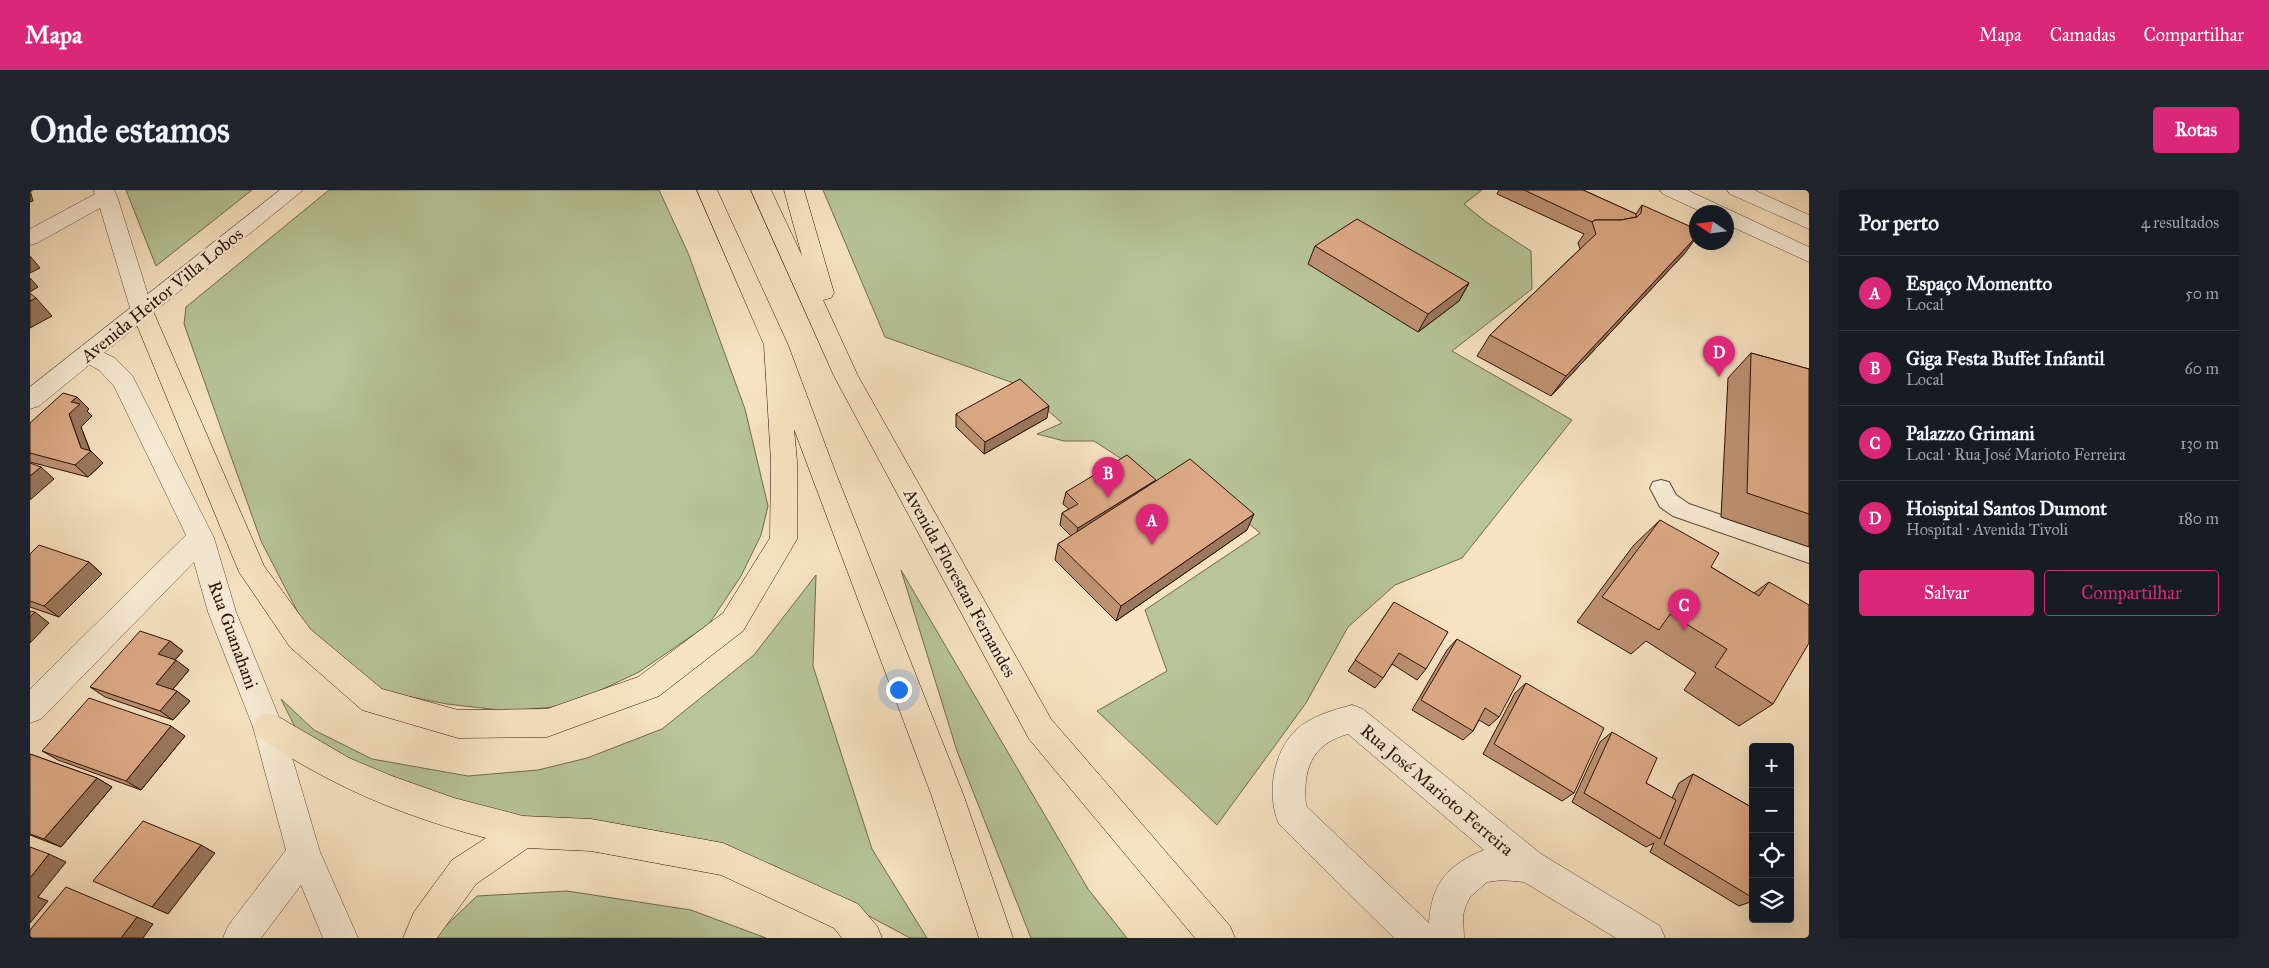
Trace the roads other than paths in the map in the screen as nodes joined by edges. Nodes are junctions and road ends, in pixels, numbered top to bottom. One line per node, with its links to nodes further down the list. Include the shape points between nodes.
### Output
1 (293, 190): 13 (street, Avenida Heitor Villa Lobos)
2 (707, 190): 14 (highway)
3 (762, 190): 16 (highway, Avenida Florestan Fernandes)
4 (794, 190): 16 (highway)
5 (1670, 190): 8 (street)
6 (1737, 190): 10 (street)
7 (105, 193): 11 (street); 13 (street)
8 (1703, 205)
9 (1734, 220): 12 (street)
10 (1809, 223)
11 (30, 238)
12 (1809, 255)
13 (142, 312): 14 (highway, via 253,572 300,638 373,700 458,724 547,723 648,686 733,622 783,539 784,462); 15 (street, Avenida Heitor Villa Lobos)
14 (776, 345): 30 (highway, via 947,794)
15 (89, 354): 17 (street, Avenida Heitor Villa Lobos); 19 (street, Rua Guanahani, via 107,364 124,380)
16 (846, 376): 31 (highway, Avenida Florestan Fernandes, via 1040,730)
17 (30, 400)
18 (1661, 488): 20 (lane, via 1668,501 1681,510)
19 (201, 538): 21 (street); 22 (street, Rua Guanahani, via 222,612)
20 (1809, 554)
21 (30, 708)
22 (268, 727): 23 (highway, via 338,768 386,789 454,814); 24 (street, Rua Guanahani)
23 (523, 832): 28 (highway, via 464,872 426,924); 29 (highway, via 591,835 723,859 846,916)
24 (304, 854): 26 (street); 27 (street, Rua Guanahani)
25 (1529, 866): 32 (street, Rua José Marioto Ferreira, via 1352,720 1332,724 1317,732 1304,743 1289,774 1290,813); 33 (street, via 1506,863 1485,866 1468,875 1455,889 1447,907); 34 (street)
26 (240, 938)
27 (341, 938)
28 (420, 938)
29 (865, 938)
30 (996, 938)
31 (1218, 938)
32 (1419, 938)
33 (1447, 938)
34 (1648, 938)

